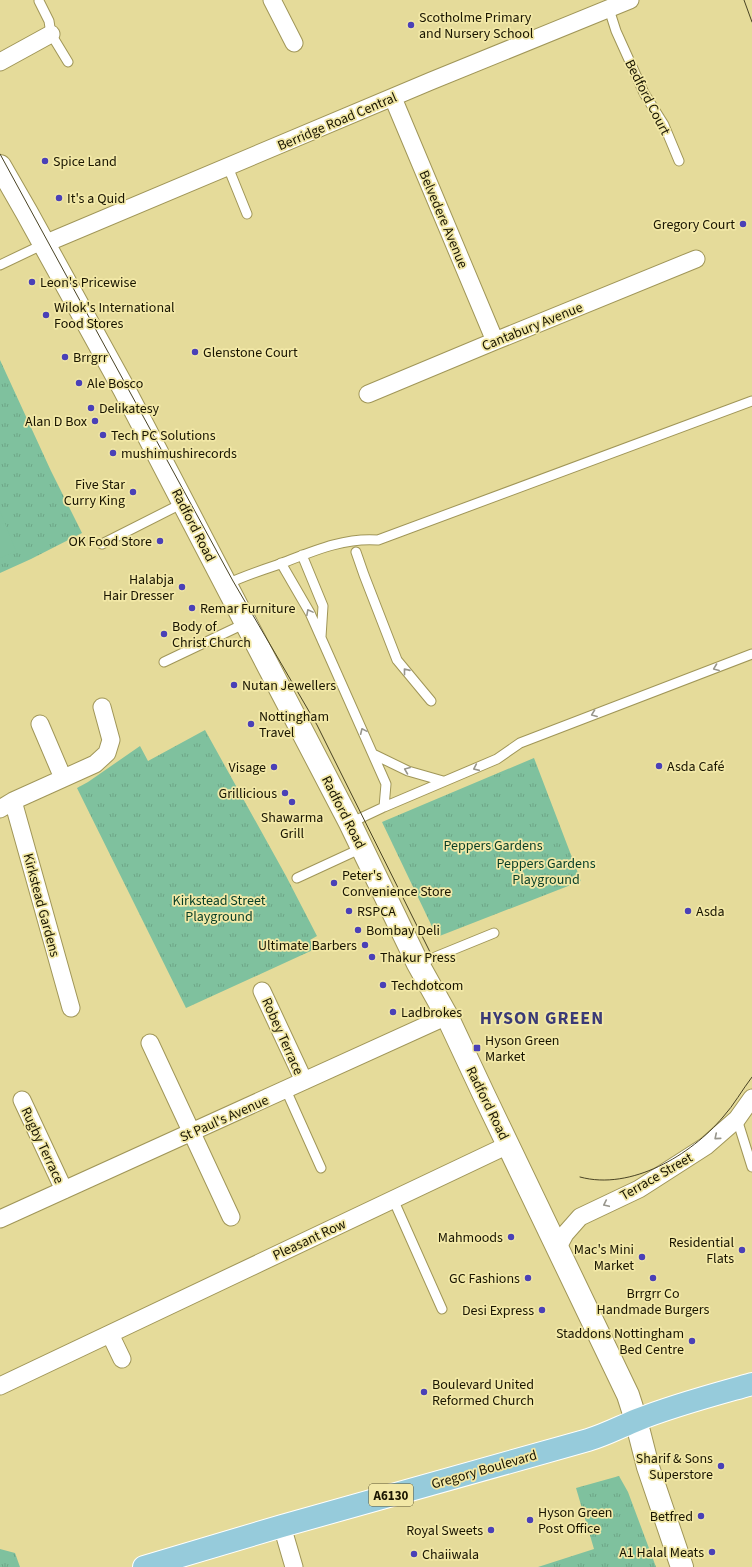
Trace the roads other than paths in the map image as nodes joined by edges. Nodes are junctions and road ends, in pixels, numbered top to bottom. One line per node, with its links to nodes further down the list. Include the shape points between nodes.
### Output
1 (272, 0): 6 (street)
2 (630, 0): 4 (street, Berridge Road Central)
3 (39, 1): 5 (lane, via 49,21)
4 (609, 10): 9 (street, Berridge Road Central); 10 (lane, Bedford Court, via 644,94 664,125)
5 (51, 34): 7 (street); 8 (lane)
6 (294, 44)
7 (0, 62)
8 (68, 62)
9 (393, 98): 12 (street, Berridge Road Central); 17 (street, Belvedere Avenue)
10 (679, 161)
11 (0, 166): 14 (street, Radford Road)
12 (228, 167): 13 (lane); 14 (street, Berridge Road Central)
13 (247, 214)
14 (44, 244): 16 (lane); 20 (street, Radford Road)
15 (696, 259): 17 (street, Cantabury Avenue)
16 (0, 265)
17 (495, 341): 18 (street, Cantabury Avenue)
18 (368, 394)
19 (752, 401): 23 (lane, via 378,540 363,539 340,543)
20 (183, 503): 21 (lane); 25 (street, Radford Road)
21 (102, 544)
22 (356, 552): 30 (lane, one-way to 22, via 397,660)
23 (302, 555): 24 (lane); 27 (lane, via 323,606)
24 (280, 563): 25 (lane); 27 (lane, one-way to 24, via 310,613)
25 (225, 585): 26 (street, Radford Road)
26 (246, 623): 29 (lane); 38 (street, Radford Road)
27 (321, 638): 33 (lane, one-way to 27)
28 (752, 654): 35 (lane, one-way to 35, via 534,737 497,759)
29 (164, 662)
30 (431, 702)
31 (102, 707): 34 (street, via 111,740 107,753 95,764)
32 (40, 724): 34 (street)
33 (373, 754): 35 (lane, one-way to 33, via 408,771); 37 (lane, via 386,784)
34 (70, 775): 36 (street)
35 (443, 781): 37 (lane)
36 (7, 805): 44 (street, Kirkstead Gardens)
37 (384, 807): 38 (lane)
38 (350, 823): 39 (street, Radford Road)
39 (362, 848): 40 (lane); 42 (street, Radford Road)
40 (297, 878)
41 (494, 932): 42 (lane)
42 (418, 964): 45 (street, Radford Road)
43 (262, 991): 47 (street, Robey Terrace)
44 (71, 1008)
45 (447, 1016): 47 (street, St Paul's Avenue); 53 (street, Radford Road)
46 (150, 1043): 52 (street)
47 (304, 1082): 48 (street, St Paul's Avenue)
48 (286, 1090): 52 (street, St Paul's Avenue); 55 (lane)
49 (752, 1098): 51 (street, Terrace Street)
50 (22, 1100): 56 (street, Rugby Terrace)
51 (737, 1119): 54 (lane); 60 (street, Terrace Street, one-way to 60, via 706,1146 639,1189 580,1217 565,1234)
52 (192, 1132): 56 (street, St Paul's Avenue); 58 (street)
53 (508, 1144): 57 (street, Pleasant Row); 60 (street, Radford Road)
54 (752, 1167)
55 (321, 1168)
56 (64, 1190): 59 (street, St Paul's Avenue)
57 (393, 1199): 61 (lane); 62 (street, Pleasant Row)
58 (231, 1217)
59 (0, 1220)
60 (558, 1247): 66 (street, Radford Road, via 625,1388)
61 (442, 1309)
62 (110, 1334): 63 (street); 65 (street, Pleasant Row)
63 (122, 1359)
64 (752, 1384): 66 (main road, Gregory Boulevard / A6130)
65 (0, 1386)
66 (636, 1420): 67 (main road, Gregory Boulevard / A6130, via 588,1440); 70 (street, Radford Road, via 648,1467)
67 (282, 1526): 68 (main road, Gregory Boulevard / A6130); 69 (street)
68 (144, 1567)
69 (294, 1567)
70 (682, 1567)

